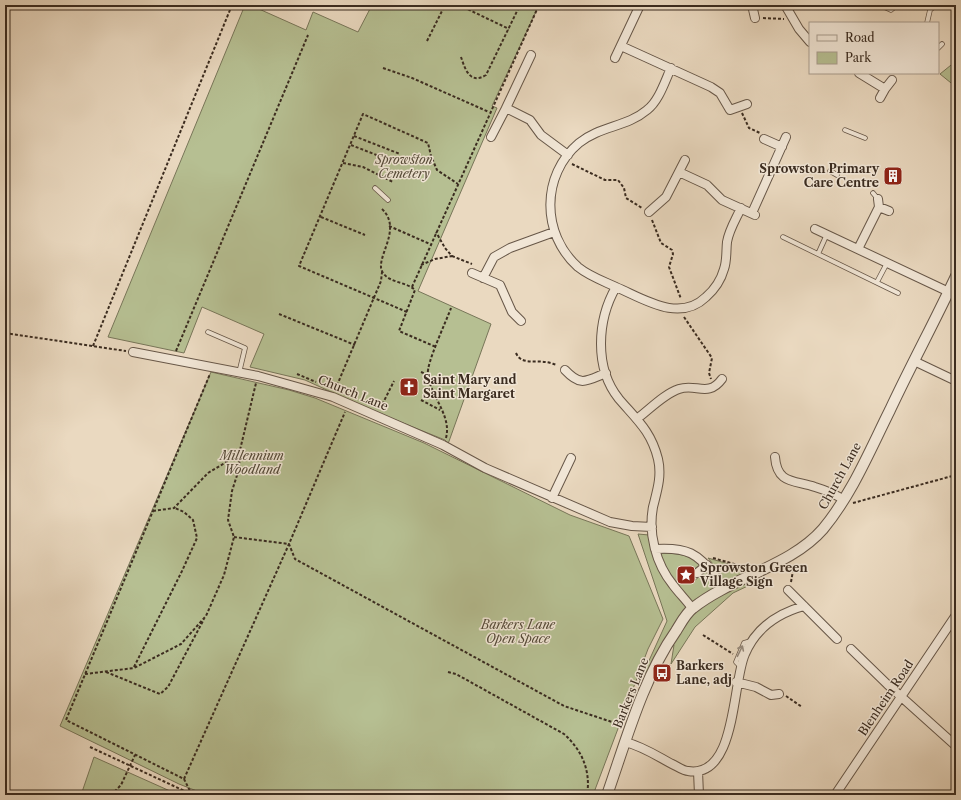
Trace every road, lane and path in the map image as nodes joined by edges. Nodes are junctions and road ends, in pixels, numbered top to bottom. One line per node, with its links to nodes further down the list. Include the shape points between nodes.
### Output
1 (232, 5): 89 (path)
2 (445, 5): 17 (path)
3 (459, 5): 15 (path)
4 (520, 5): 15 (path)
5 (539, 5): 31 (path)
6 (640, 5): 19 (street)
7 (785, 5): 13 (street)
8 (880, 5): 9 (lane, via 891,10)
9 (897, 5)
10 (936, 5): 14 (lane, via 930,10)
11 (755, 6): 12 (street)
12 (755, 18): 13 (path)
13 (793, 20): 18 (street)
14 (927, 22)
15 (508, 29): 21 (path, via 488,73 484,76 476,78 468,74)
16 (308, 35): 94 (path, via 176,352)
17 (427, 41)
18 (809, 41)
19 (621, 46): 22 (street); 24 (street)
20 (531, 55): 30 (street)
21 (461, 56)
22 (615, 58)
23 (383, 68): 31 (path)
24 (671, 68): 29 (street, via 720,93 730,110); 41 (street, via 648,109 621,125 596,132)
25 (861, 74): 27 (street)
26 (892, 80): 27 (street)
27 (885, 89): 28 (street)
28 (880, 98)
29 (743, 106): 37 (path, via 749,128 765,136)
30 (506, 108): 34 (street); 41 (street, via 530,120 542,135)
31 (489, 112): 50 (path)
32 (845, 130): 36 (lane)
33 (354, 136): 38 (path); 40 (path); 50 (path, via 363,114 424,141 428,143 437,170)
34 (491, 137)
35 (786, 137): 39 (street)
36 (865, 138)
37 (764, 139): 39 (street)
38 (351, 145): 43 (path); 45 (path)
39 (782, 147): 53 (street, via 753,214)
40 (400, 154)
41 (568, 155): 61 (street, via 556,174 552,188 550,205)
42 (685, 160): 47 (street)
43 (397, 162)
44 (571, 163): 56 (path, via 605,180 618,180 624,188 626,198)
45 (343, 164): 49 (path, via 363,167); 57 (path)
46 (830, 171): 48 (lane)
47 (679, 172): 53 (street, via 707,185 722,200); 56 (street, via 666,197)
48 (837, 175)
49 (393, 182)
50 (458, 184): 60 (path)
51 (375, 188): 52 (lane)
52 (388, 200)
53 (741, 208): 82 (street, via 729,233 724,269 719,281 701,302)
54 (382, 210): 58 (path, via 386,213)
55 (889, 211): 66 (street, via 877,200)
56 (649, 212): 82 (path, via 661,243 672,250 669,267)
57 (321, 217): 63 (path); 80 (path, via 299,266 372,295)
58 (389, 226): 65 (path); 71 (path, via 389,240 380,265)
59 (815, 228): 62 (street)
60 (436, 232): 65 (path); 68 (path)
61 (554, 232): 74 (street, via 510,248 494,257); 77 (street, via 567,255 579,267)
62 (827, 234): 66 (street); 67 (lane)
63 (365, 235)
64 (782, 237): 67 (lane)
65 (430, 244): 70 (path)
66 (858, 249): 69 (street)
67 (818, 254): 75 (lane)
68 (452, 256): 70 (path); 72 (path, via 474,265)
69 (887, 263): 75 (lane); 78 (street)
70 (421, 265): 76 (path)
71 (382, 272): 76 (path, via 387,277); 80 (path)
72 (472, 272): 74 (street)
73 (956, 276): 78 (street, Church Lane)
74 (483, 278): 85 (street, via 500,285 512,312)
75 (877, 282): 79 (lane)
76 (412, 287): 83 (path, via 415,295)
77 (616, 287): 82 (street, via 661,307); 99 (street, via 607,307 600,342)
78 (948, 292): 93 (street, Church Lane)
79 (898, 293)
80 (374, 299): 83 (path); 88 (path)
81 (451, 308): 90 (path)
82 (683, 309): 108 (path, via 683,315 690,328 712,358 709,373)
83 (407, 312): 90 (path, via 398,331)
84 (279, 314): 88 (path)
85 (520, 321)
86 (208, 332): 98 (lane, via 245,348)
87 (5, 333): 89 (path)
88 (355, 345): 110 (path)
89 (93, 346): 91 (path)
90 (436, 348): 101 (path, via 428,363)
91 (133, 352): 94 (street, Church Lane)
92 (516, 353): 96 (path, via 522,360 546,362)
93 (914, 361): 105 (street); 122 (street, Church Lane)
94 (180, 362): 95 (street, Church Lane)
95 (213, 368): 98 (street, Church Lane); 124 (path)
96 (565, 370): 99 (street, via 579,382)
97 (421, 372): 101 (path)
98 (239, 373): 102 (street, Church Lane)
99 (606, 373): 115 (street, via 619,398)
100 (297, 374): 106 (path)
101 (428, 375): 114 (path)
102 (258, 376): 110 (street, Church Lane); 117 (path)
103 (722, 379): 108 (street)
104 (394, 381): 113 (path, via 381,407)
105 (956, 381)
106 (322, 385)
107 (329, 387): 110 (path)
108 (713, 388): 115 (street, via 680,389)
109 (341, 392): 110 (path)
110 (334, 393): 112 (street, Church Lane)
111 (421, 400): 114 (path)
112 (349, 404): 121 (street, Church Lane, via 443,445); 127 (path)
113 (375, 408)
114 (442, 410): 116 (path, via 448,427)
115 (638, 418): 125 (street, via 649,433 658,462 659,477)
116 (445, 440)
117 (240, 450): 123 (path, via 208,473); 126 (path, via 239,469 232,491 228,520)
118 (775, 456): 122 (street, via 776,467 786,479 823,489)
119 (571, 458): 121 (street)
120 (956, 475): 122 (path, via 851,504)
121 (552, 498): 125 (street, Church Lane, via 610,522)
122 (844, 500): 132 (street, Church Lane, via 822,530 807,544)
123 (174, 508): 124 (path); 146 (path, via 193,520 197,538)
124 (153, 511): 149 (path)
125 (652, 527): 128 (street)
126 (234, 537): 127 (path); 139 (path, via 224,575)
127 (289, 544): 154 (path, via 295,559 550,699); 161 (path)
128 (655, 549): 130 (street, via 673,548); 137 (street, via 672,584)
129 (798, 561): 133 (path)
130 (705, 562): 131 (street); 132 (path, via 708,557 748,568); 134 (street)
131 (697, 573)
132 (751, 574): 137 (street, Church Lane)
133 (791, 576)
134 (717, 578)
135 (788, 590): 136 (street)
136 (804, 606): 141 (street); 142 (street, via 787,611 772,620)
137 (692, 608): 154 (street, Barkers Lane, via 659,657)
138 (956, 615): 152 (street, Blenheim Road)
139 (206, 616): 146 (path, via 181,644); 147 (path, via 168,687 160,694)
140 (702, 635): 144 (path)
141 (837, 639)
142 (752, 641): 144 (lane, one-way to 142, via 744,643); 145 (street)
143 (851, 649): 152 (street)
144 (737, 657): 145 (lane, via 736,662)
145 (740, 666): 150 (street)
146 (134, 668): 147 (path)
147 (105, 672): 149 (path)
148 (448, 672): 164 (path, via 456,674 564,734 574,743 583,758 588,773)
149 (85, 674): 158 (path, via 66,720)
150 (736, 682): 151 (street, via 756,687 771,695); 160 (street, via 730,731 724,746 708,768)
151 (779, 694): 153 (path)
152 (902, 697): 156 (street); 167 (street, Blenheim Road)
153 (802, 707)
154 (631, 728): 155 (street, Barkers Lane)
155 (625, 742): 160 (street, via 683,770); 165 (street, Barkers Lane)
156 (956, 746)
157 (90, 747): 159 (path)
158 (135, 755): 159 (path); 161 (path)
159 (130, 766): 162 (path, via 121,785); 163 (path)
160 (698, 771): 166 (street)
161 (184, 779): 163 (path)
162 (111, 795)
163 (192, 795)
164 (587, 795)
165 (607, 795)
166 (698, 795)
167 (835, 795)

